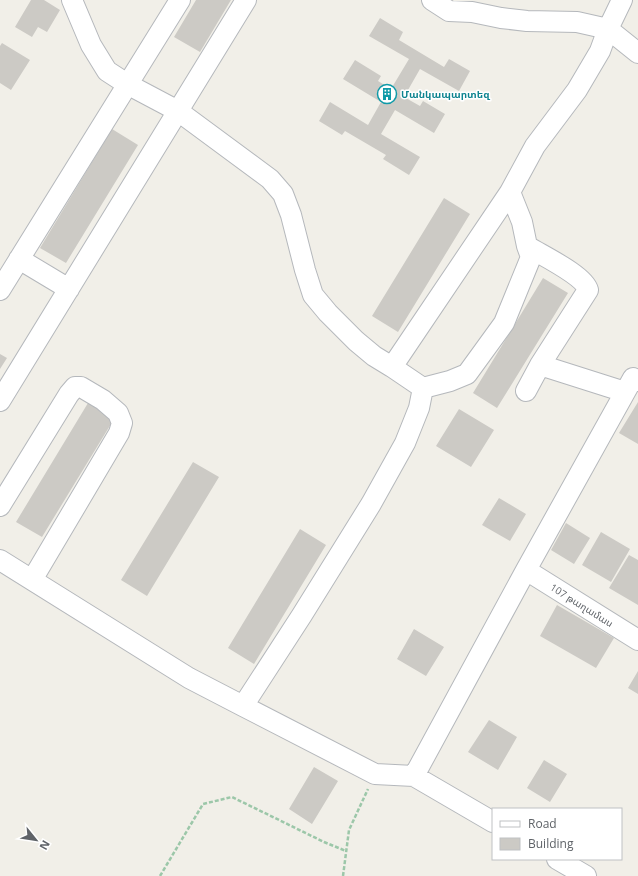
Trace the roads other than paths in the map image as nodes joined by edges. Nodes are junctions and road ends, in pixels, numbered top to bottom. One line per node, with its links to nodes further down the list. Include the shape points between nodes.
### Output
1 (72, 0): 8 (street, via 91,45 107,72)
2 (180, 0): 8 (street)
3 (246, 0): 9 (street)
4 (432, 0): 6 (street, via 449,11 528,21 577,22)
5 (622, 0): 6 (street)
6 (608, 29): 7 (street); 10 (street, via 600,51 577,90 535,146)
7 (638, 53)
8 (127, 84): 9 (street); 12 (street)
9 (178, 111): 13 (street); 16 (street, via 270,179 283,194 313,295 356,341)
10 (510, 192): 11 (street, via 522,222); 16 (street)
11 (527, 246): 15 (street, via 578,277 587,285 588,290); 18 (street, via 531,257 504,323 467,374)
12 (19, 259): 13 (street); 14 (street)
13 (69, 289): 20 (street)
14 (0, 290)
15 (540, 365): 17 (street); 19 (street)
16 (392, 367): 18 (street)
17 (632, 384): 23 (street)
18 (423, 388): 26 (street, via 419,408 404,443 371,504)
19 (526, 392)
20 (0, 400)
21 (0, 506): 24 (street, via 75,387 81,387 98,396 118,413 122,423 119,433)
22 (0, 560): 24 (street)
23 (526, 570): 25 (street, 107 թաղամաս); 27 (street)
24 (32, 580): 26 (street, via 189,678)
25 (638, 640)
26 (243, 706): 27 (street, via 376,774)
27 (414, 776): 28 (street)
28 (492, 821)
29 (559, 860): 30 (street)
30 (586, 876)

